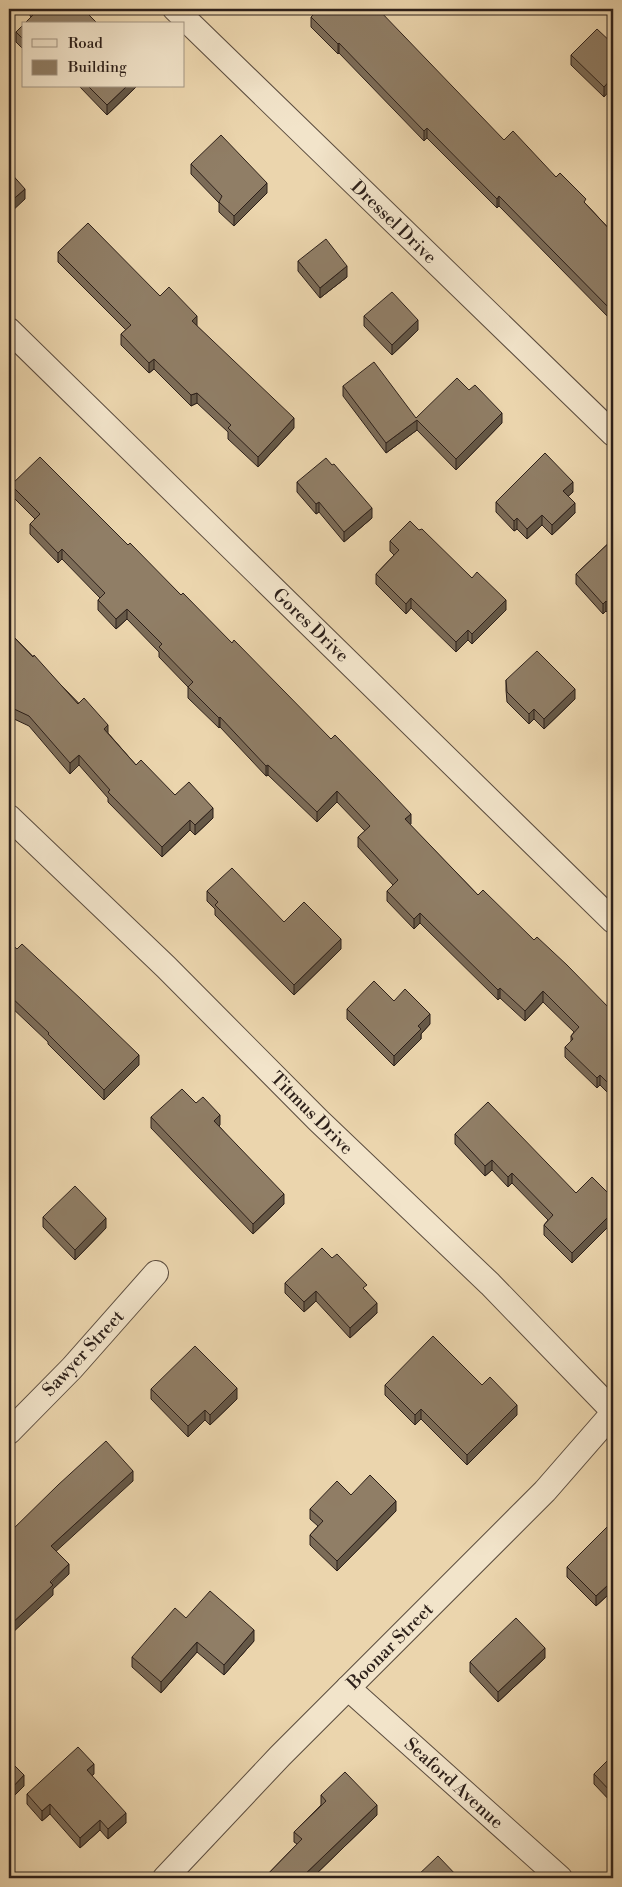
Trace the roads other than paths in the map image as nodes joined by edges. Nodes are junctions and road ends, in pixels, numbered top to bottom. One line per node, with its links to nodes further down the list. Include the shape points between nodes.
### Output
1 (176, 9): 3 (street, Dressel Drive)
2 (9, 330): 5 (street, Gores Drive)
3 (613, 434)
4 (9, 817): 7 (street, Titmus Drive, via 490,1284)
5 (613, 921)
6 (156, 1273): 8 (street, Sawyer Street, via 72,1368)
7 (613, 1412): 9 (street, Boonar Street, via 545,1492)
8 (9, 1432)
9 (348, 1688): 10 (street, Boonar Street); 11 (street, Seaford Avenue)
10 (165, 1878)
11 (560, 1878)

